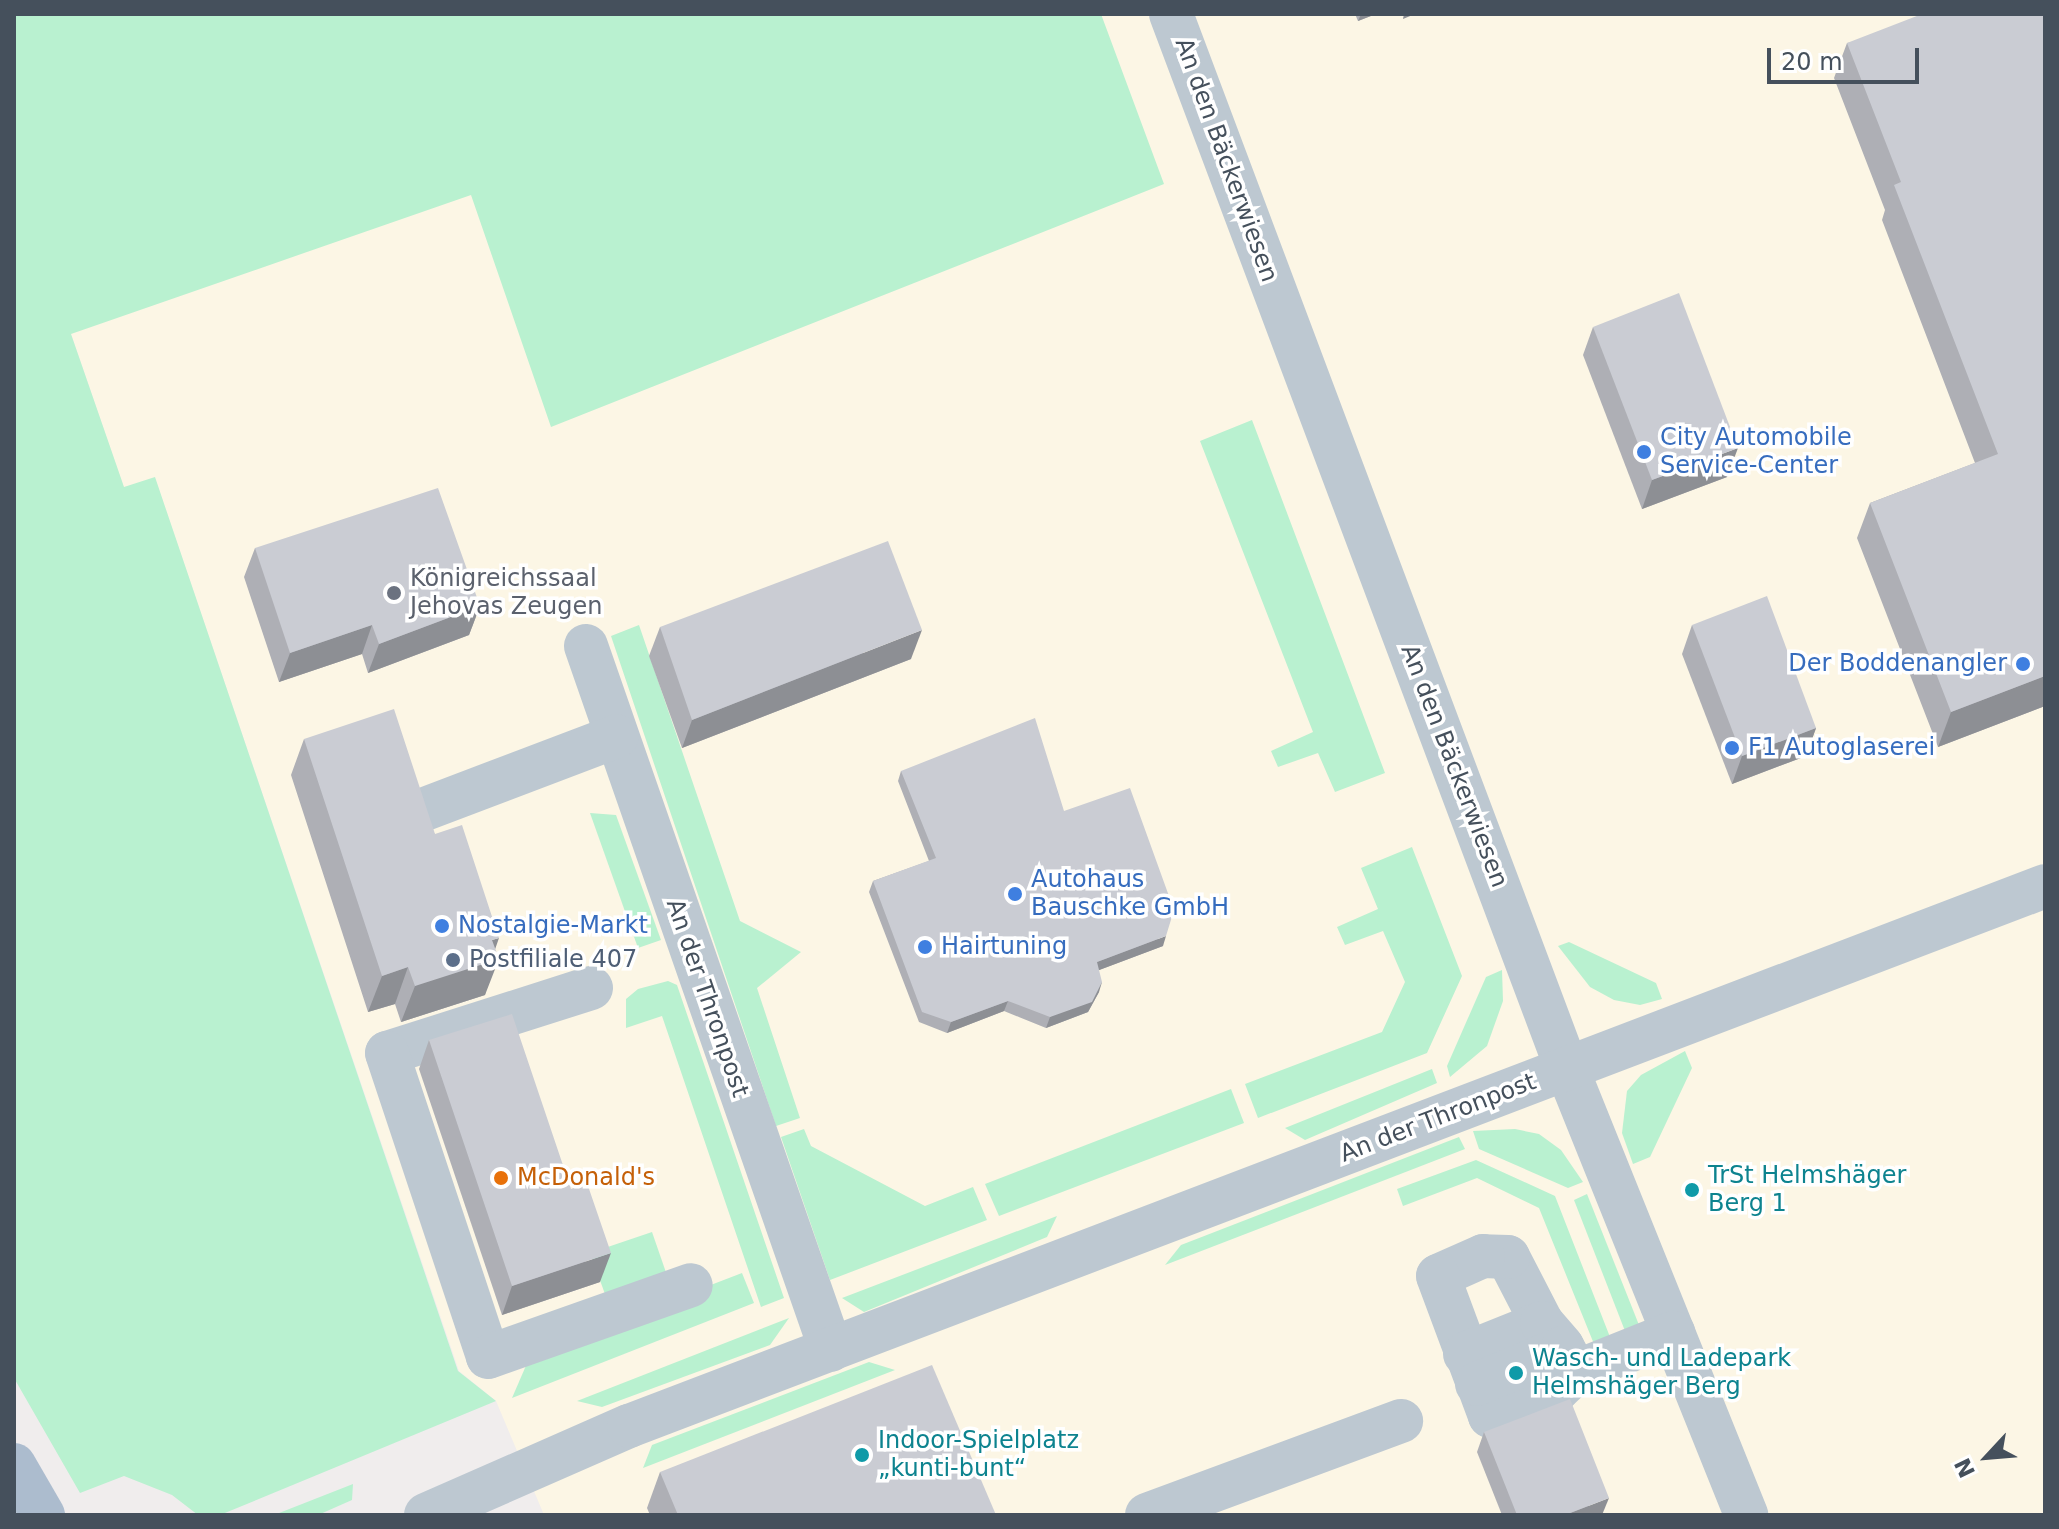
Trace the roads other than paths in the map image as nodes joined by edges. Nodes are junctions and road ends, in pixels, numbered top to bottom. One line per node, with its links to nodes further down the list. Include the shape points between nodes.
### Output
1 (1171, 14): 7 (street, An den Bäckerwiesen)
2 (586, 646): 3 (street, An der Thronpost)
3 (617, 736): 4 (street); 11 (street, An der Thronpost)
4 (425, 809)
5 (2045, 886): 7 (street, An der Thronpost)
6 (591, 988): 8 (street, via 387,1053 488,1357)
7 (1567, 1069): 9 (street, An den Bäckerwiesen); 11 (street, An der Thronpost)
8 (691, 1285)
9 (1673, 1333): 10 (street); 18 (street, An den Bäckerwiesen)
10 (1561, 1348): 12 (street); 12 (street, via 1557,1390); 12 (street, via 1508,1257 1483,1256 1438,1276)
11 (831, 1350): 16 (street, An der Thronpost, via 629,1426)
12 (1477, 1385)
13 (1401, 1421): 17 (street)
14 (14, 1465): 15 (main road)
15 (43, 1515)
16 (426, 1515)
17 (1147, 1515)
18 (1746, 1515)

